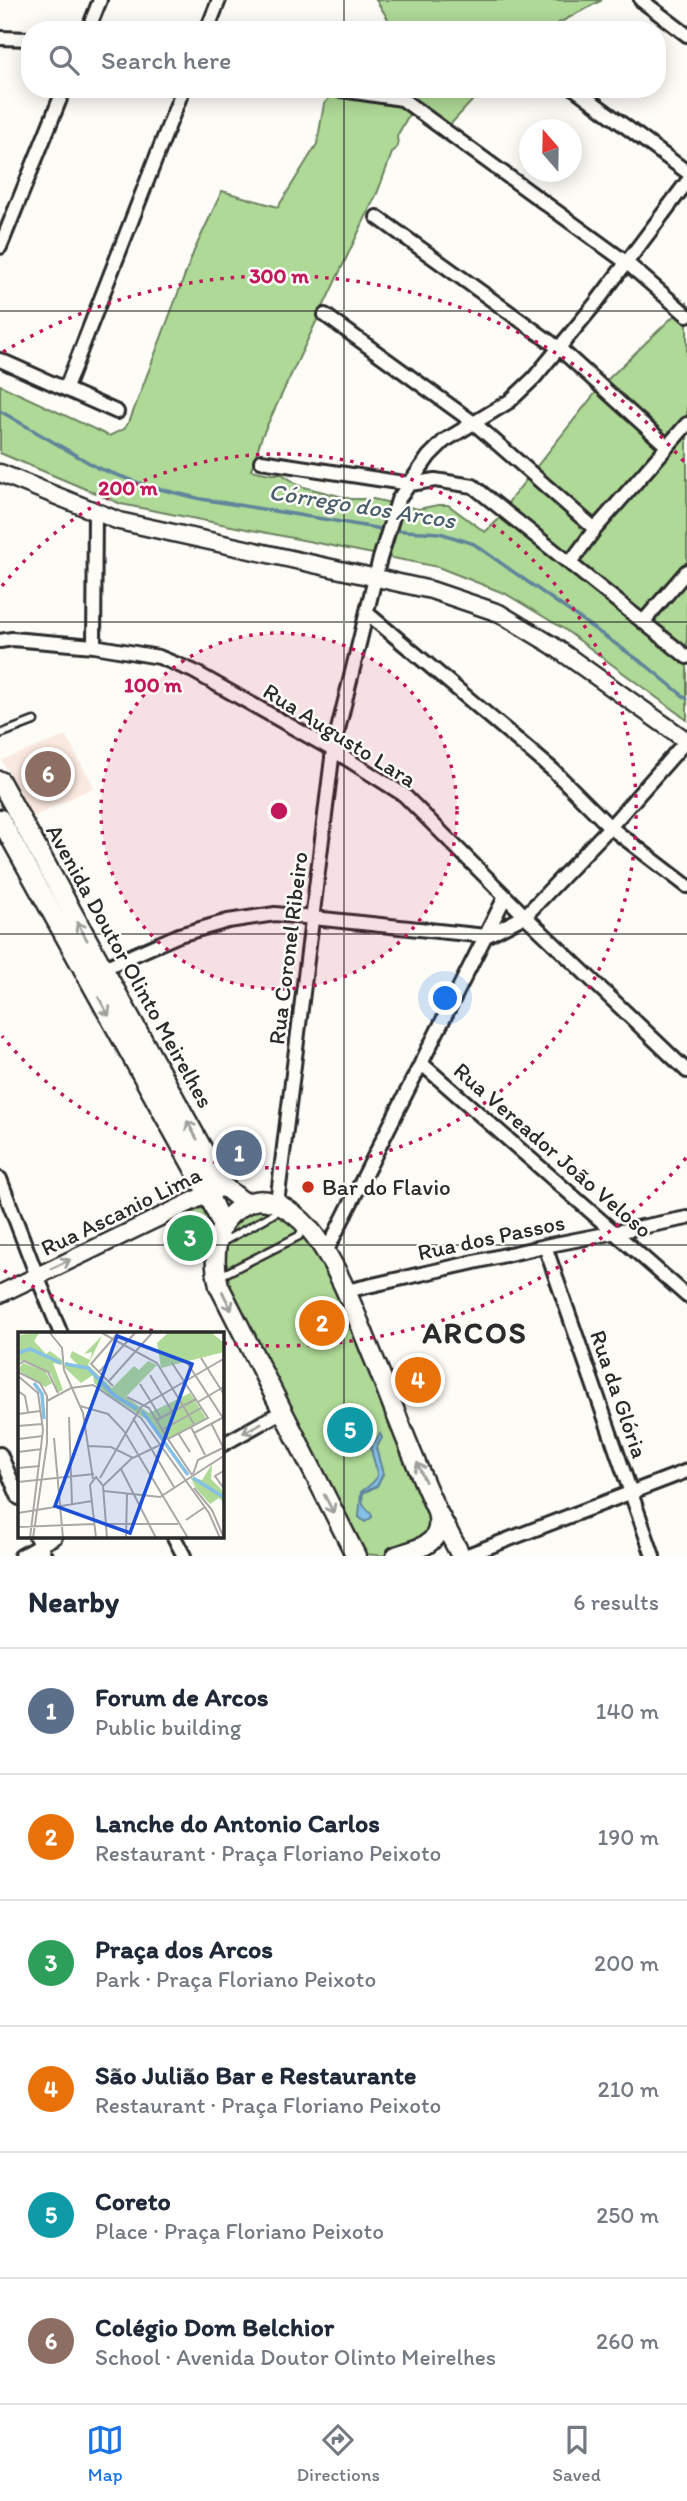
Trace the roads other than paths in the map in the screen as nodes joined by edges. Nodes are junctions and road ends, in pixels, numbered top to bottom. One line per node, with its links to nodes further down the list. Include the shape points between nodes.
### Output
1 (100, 0): 4 (street)
2 (219, 0): 5 (street)
3 (641, 0): 6 (street)
4 (92, 21)
5 (211, 21)
6 (687, 35)
7 (0, 38): 8 (street)
8 (21, 39)
9 (60, 98): 16 (street)
10 (179, 98): 22 (street)
11 (395, 98): 17 (street)
12 (587, 98): 13 (street)
13 (687, 172)
14 (687, 182): 17 (street, Rua Coronel Ribeiro)
15 (377, 217): 20 (street)
16 (0, 247)
17 (627, 263): 19 (street); 20 (street, Rua Coronel Ribeiro)
18 (325, 315): 24 (street)
19 (687, 315)
20 (560, 349): 24 (street, Rua Coronel Ribeiro, via 510,401); 26 (street)
21 (0, 360): 22 (street)
22 (66, 388): 23 (street)
23 (117, 412)
24 (474, 423): 29 (street, Rua Coronel Ribeiro, via 444,441); 31 (street)
25 (687, 424): 26 (street)
26 (667, 446): 31 (street)
27 (261, 461): 29 (street)
28 (0, 473): 30 (street)
29 (410, 484): 32 (street, via 435,480 473,486); 33 (street, Rua Coronel Ribeiro, via 398,500)
30 (95, 511): 33 (street, via 119,521); 38 (street)
31 (595, 529): 32 (street)
32 (570, 563): 36 (street)
33 (377, 570): 35 (street, Rua Coronel Ribeiro); 42 (street, via 499,613)
34 (687, 571): 36 (street)
35 (367, 613): 43 (street, Rua Coronel Ribeiro); 46 (street, via 552,770)
36 (643, 622): 39 (street)
37 (0, 641): 38 (street, Rua Augusto Lara)
38 (94, 646): 43 (street, Rua Augusto Lara, via 159,657 193,671)
39 (687, 657)
40 (34, 721): 41 (lane)
41 (0, 734)
42 (687, 741): 46 (street)
43 (334, 750): 49 (street, Rua Augusto Lara, via 404,795); 51 (street, Rua Coronel Ribeiro)
44 (0, 781): 47 (main road, Avenida Doutor Olinto Meirelhes)
45 (0, 819): 47 (main road, Avenida Doutor Olinto Meirelhes)
46 (610, 827): 48 (street); 50 (street)
47 (28, 851): 53 (main road, Avenida Doutor Olinto Meirelhes)
48 (687, 886)
49 (505, 897): 50 (street, Rua Augusto Lara); 52 (street)
50 (525, 916): 52 (street); 55 (street, Rua Augusto Lara)
51 (314, 918): 52 (street); 53 (street, via 275,914 229,921 179,935); 59 (street, Rua Coronel Ribeiro)
52 (486, 936): 54 (street)
53 (95, 972): 57 (main road, Avenida Doutor Olinto Meirelhes)
54 (422, 1064): 63 (street, Rua Vereador João Veloso); 66 (street)
55 (687, 1071)
56 (0, 1178): 68 (street)
57 (215, 1190): 58 (main road, Avenida Doutor Olinto Meirelhes); 62 (main road, Avenida Doutor Olinto Meirelhes); 68 (street, Rua Ascanio Lima, one-way to 57)
58 (246, 1204): 59 (main road, via 263,1200); 62 (main road)
59 (280, 1206): 61 (main road); 64 (lane)
60 (687, 1218): 63 (street, Rua dos Passos)
61 (304, 1224): 66 (main road); 67 (lane, via 299,1236 226,1273)
62 (222, 1225): 64 (main road)
63 (615, 1232): 65 (street, Rua dos Passos); 71 (street, Rua Vereador João Veloso)
64 (216, 1245): 67 (main road)
65 (545, 1246): 69 (street, Rua dos Passos); 77 (street, Rua da Glória)
66 (326, 1252): 69 (main road)
67 (216, 1272): 73 (main road, one-way to 73, via 225,1299)
68 (37, 1276): 70 (street, Rua Ascanio Lima); 72 (street)
69 (346, 1291): 79 (main road, one-way to 69)
70 (0, 1294)
71 (687, 1296)
72 (60, 1332)
73 (283, 1411): 74 (street, one-way to 74); 82 (main road, one-way to 82)
74 (224, 1444)
75 (0, 1454): 78 (street)
76 (687, 1471): 77 (street)
77 (631, 1493): 83 (street); 88 (street, Rua da Glória)
78 (18, 1496)
79 (437, 1509): 83 (main road); 86 (main road, via 438,1531 429,1544)
80 (175, 1538): 85 (street)
81 (40, 1546): 84 (street)
82 (358, 1554)
83 (462, 1554): 87 (main road, via 441,1545)
84 (21, 1556)
85 (184, 1556)
86 (396, 1556)
87 (410, 1556)
88 (653, 1556)

